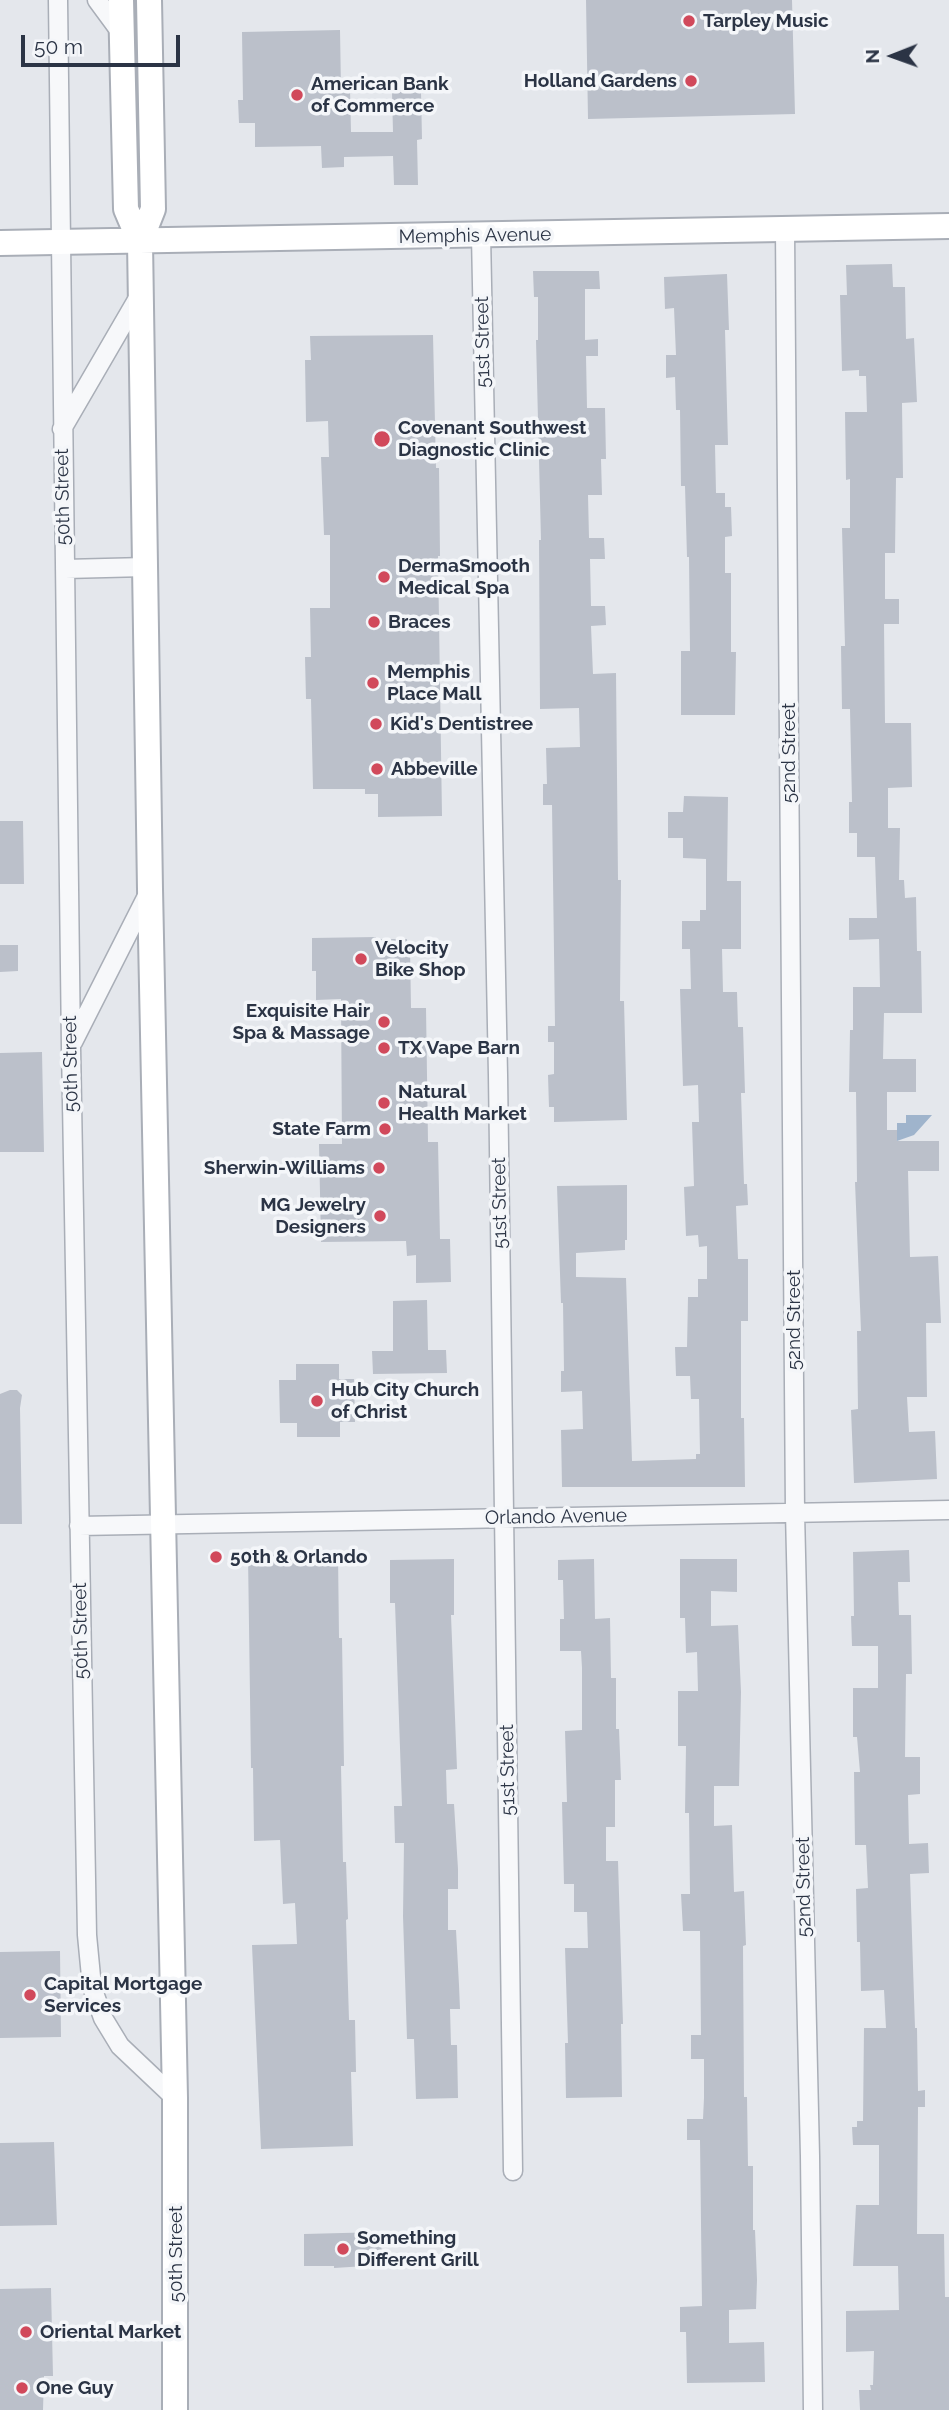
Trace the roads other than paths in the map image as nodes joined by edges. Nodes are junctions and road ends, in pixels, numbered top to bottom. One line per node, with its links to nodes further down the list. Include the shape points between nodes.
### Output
1 (58, 0): 9 (street, 50th Street)
2 (97, 0): 5 (street)
3 (121, 0): 5 (main road, 50th Street)
4 (149, 0): 10 (main road, 50th Street, via 153,209)
5 (122, 34): 10 (main road, 50th Street, via 126,209)
6 (949, 226): 7 (main road, Memphis Avenue)
7 (785, 230): 8 (main road, Memphis Avenue); 19 (street, 52nd Street)
8 (481, 235): 10 (main road, Memphis Avenue); 20 (street, 51st Street)
9 (61, 242): 10 (main road, Memphis Avenue); 11 (main road, Memphis Avenue); 13 (street, 50th Street)
10 (140, 242): 12 (main road, 50th Street)
11 (0, 243)
12 (141, 293): 13 (street); 14 (main road, 50th Street)
13 (62, 430): 15 (street, 50th Street)
14 (146, 567): 15 (street); 16 (main road, 50th Street)
15 (65, 569): 17 (street, 50th Street)
16 (150, 888): 17 (street); 22 (main road, 50th Street)
17 (71, 1047): 21 (street, 50th Street)
18 (949, 1510): 19 (street, Orlando Avenue)
19 (795, 1512): 20 (street, Orlando Avenue); 26 (street, 52nd Street)
20 (505, 1518): 22 (street, Orlando Avenue); 24 (street, 51st Street)
21 (79, 1525): 22 (street, Orlando Avenue); 23 (street, 50th Street, via 87,1935 92,1987 120,2046)
22 (163, 1525): 23 (main road, 50th Street)
23 (175, 2098): 25 (main road, 50th Street)
24 (513, 2171)
25 (175, 2410)
26 (813, 2410)

